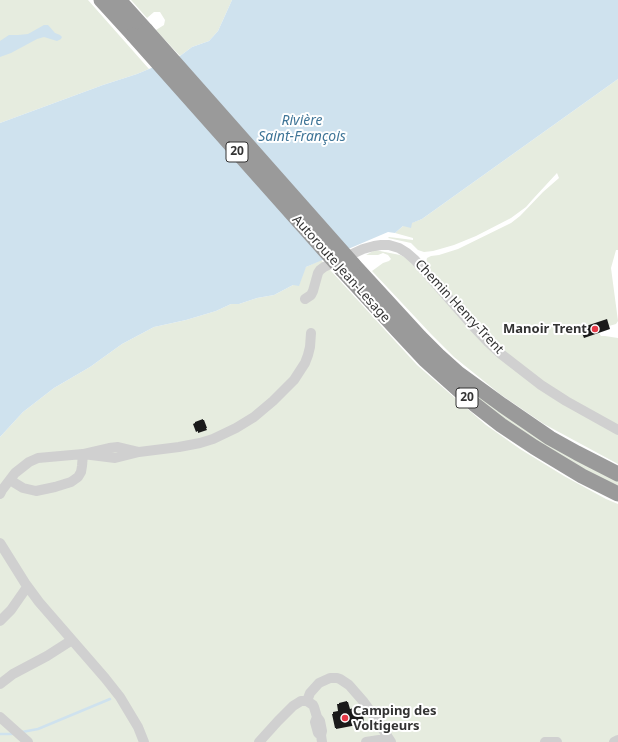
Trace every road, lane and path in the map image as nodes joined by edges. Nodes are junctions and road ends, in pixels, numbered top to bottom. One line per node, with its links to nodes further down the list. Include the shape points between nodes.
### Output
1 (101, 0): 3 (highway, Autoroute Jean-Lesage / 20)
2 (119, 0): 3 (highway, Autoroute Jean-Lesage / 20)
3 (139, 33): 4 (highway, Autoroute Jean-Lesage / 20, bridge)
4 (348, 267): 9 (highway, Autoroute Jean-Lesage / 20, via 458,373 550,438); 12 (highway, Autoroute Jean-Lesage / 20, via 421,356 454,388 517,436 582,476)
5 (305, 299): 7 (lane, Chemin Henry-Trent, via 311,295 318,273 324,267 374,246 389,245 398,248 415,260 501,354 566,401)
6 (311, 333): 8 (lane, via 310,348 304,363 288,386 254,417 236,428 211,440 189,445 139,452 118,447)
7 (618, 430)
8 (83, 454): 10 (lane, via 38,458 22,467); 10 (lane, via 81,472 71,482 36,491 23,488)
9 (618, 474)
10 (10, 480): 11 (lane)
11 (0, 494)
12 (618, 494)
13 (0, 543): 14 (lane)
14 (28, 587): 15 (lane); 16 (lane)
15 (0, 621)
16 (72, 640): 17 (lane); 23 (lane, via 120,697)
17 (0, 684)
18 (307, 701): 20 (lane, via 314,707 320,721); 24 (lane, via 300,701 293,706); 26 (lane, via 319,683 330,678 340,679 363,701)
19 (0, 717): 22 (lane)
20 (322, 739)
21 (618, 740): 29 (lane)
22 (28, 742)
23 (144, 742)
24 (259, 742)
25 (366, 742): 26 (lane)
26 (390, 742)
27 (545, 742): 28 (lane)
28 (557, 742)
29 (614, 742)

